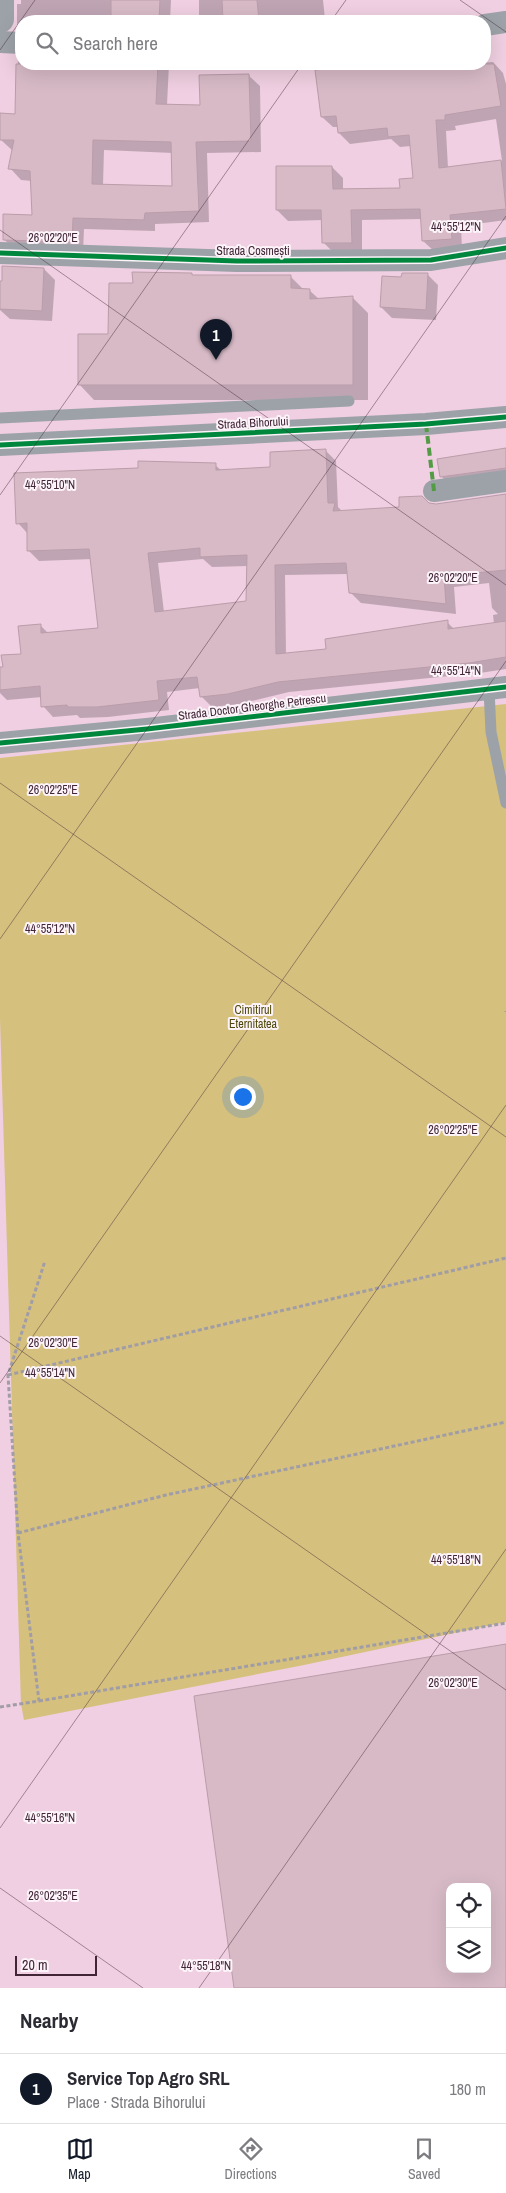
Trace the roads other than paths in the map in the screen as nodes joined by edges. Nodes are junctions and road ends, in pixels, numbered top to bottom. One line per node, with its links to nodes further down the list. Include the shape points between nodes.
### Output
1 (0, 0): 2 (street)
2 (0, 19)
3 (506, 22): 4 (street)
4 (491, 24)
5 (0, 42): 6 (street)
6 (15, 43)
7 (506, 248): 8 (street, Strada Cosmești, via 431,260 237,261)
8 (0, 253)
9 (349, 401): 11 (lane)
10 (506, 417): 12 (street, Strada Bihorului, via 426,424)
11 (0, 418)
12 (0, 445)
13 (506, 482): 14 (street)
14 (434, 492)
15 (497, 688): 16 (street, Strada Doctor Gheorghe Petrescu); 17 (lane, via 491,732)
16 (0, 743)
17 (506, 803)

